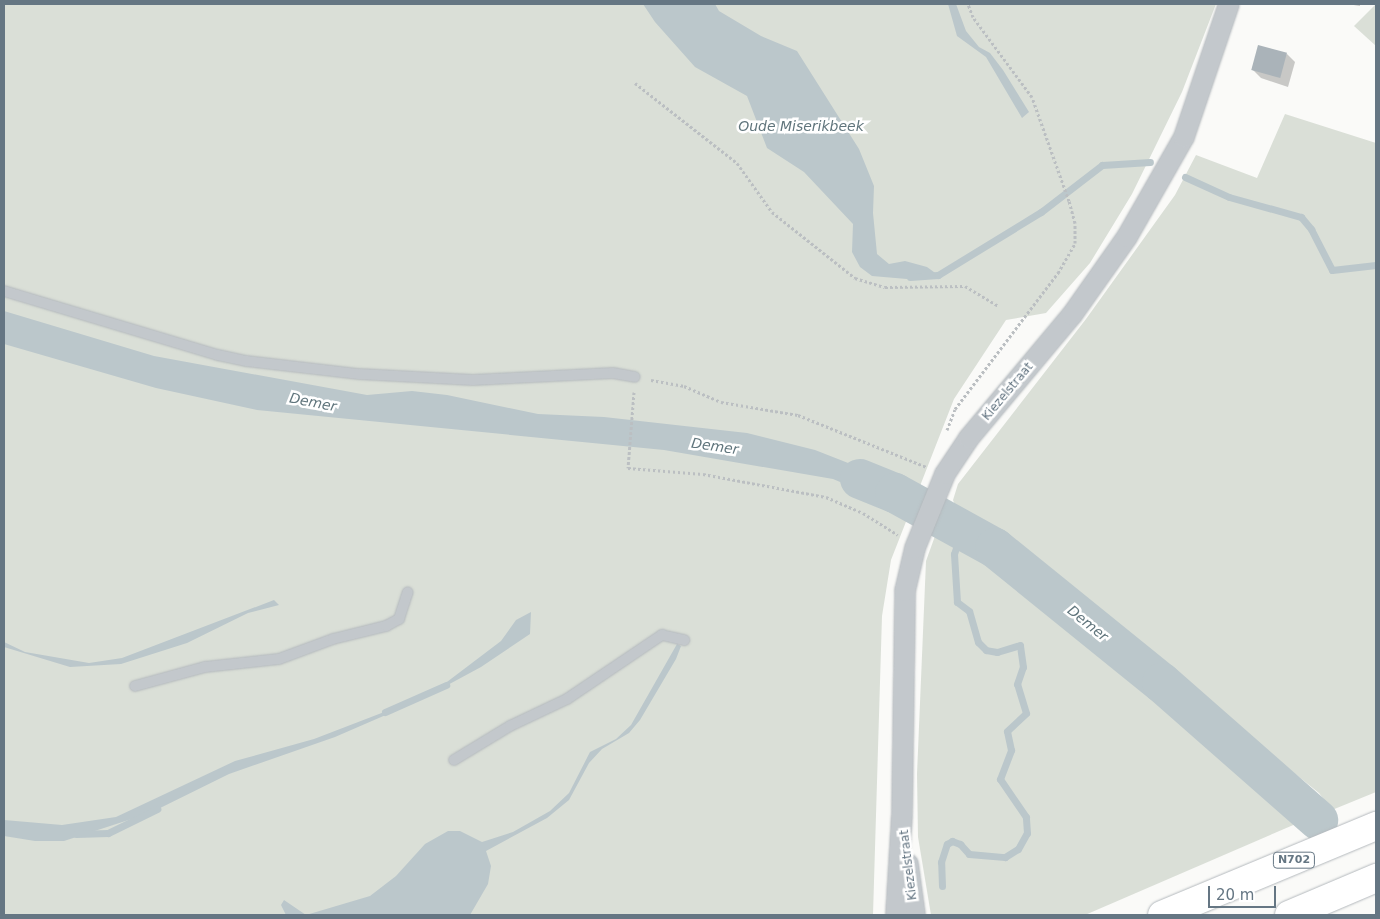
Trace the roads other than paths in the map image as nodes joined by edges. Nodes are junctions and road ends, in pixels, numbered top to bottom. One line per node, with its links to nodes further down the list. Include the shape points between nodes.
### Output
1 (1229, 4): 8 (street, Kiezelstraat, via 1184,136 1127,237 1072,315 969,438 939,488 917,543 905,591)
2 (4, 291): 3 (lane, via 218,356 246,361 359,374 473,380 613,373)
3 (635, 377)
4 (408, 592): 6 (lane, via 399,618 386,626 333,639 279,659 205,667)
5 (684, 640): 7 (lane, via 662,635 568,700 510,726)
6 (135, 686)
7 (454, 760)
8 (902, 815): 11 (street, Kiezelstraat); 12 (street, Kiezelstraat)
9 (1376, 826): 13 (highway, N702)
10 (1376, 878): 14 (highway)
11 (896, 915)
12 (915, 915)
13 (1162, 915)
14 (1289, 915)

